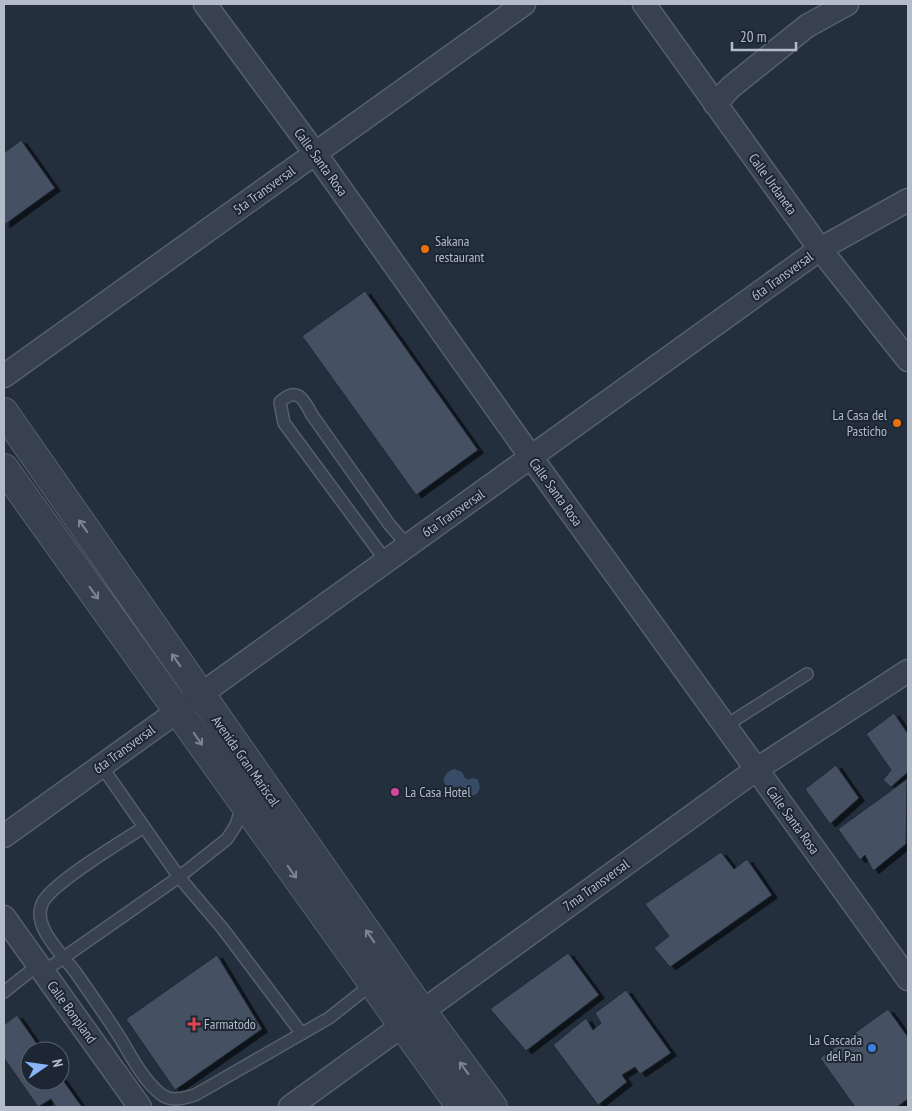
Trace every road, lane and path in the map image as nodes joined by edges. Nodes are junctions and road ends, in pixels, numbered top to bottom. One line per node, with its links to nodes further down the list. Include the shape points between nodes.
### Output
1 (205, 4): 6 (street, Calle Santa Rosa)
2 (524, 4): 6 (street, 5ta Transversal)
3 (644, 4): 5 (street, Calle Urdaneta)
4 (846, 4): 5 (street, via 807,26 731,87)
5 (715, 104): 8 (street, Calle Urdaneta)
6 (315, 153): 10 (street, 5ta Transversal); 12 (street, Calle Santa Rosa)
7 (908, 200): 8 (street, 6ta Transversal)
8 (820, 249): 9 (street, Calle Urdaneta); 12 (street, 6ta Transversal)
9 (908, 360)
10 (4, 376)
11 (4, 412): 18 (street, Avenida Gran Mariscal, one-way to 11)
12 (531, 457): 14 (street, 6ta Transversal); 20 (street, Calle Santa Rosa)
13 (4, 468): 19 (street, Avenida Gran Mariscal, one-way to 19)
14 (407, 545): 15 (street, 6ta Transversal); 15 (lane, via 312,415 304,399 294,394 286,396 280,402 284,423)
15 (386, 561): 18 (street, 6ta Transversal)
16 (908, 671): 22 (street, 7ma Transversal)
17 (807, 674): 20 (lane)
18 (200, 695): 19 (street, 6ta Transversal); 33 (street, Avenida Gran Mariscal, one-way to 18)
19 (178, 711): 21 (street, 6ta Transversal); 23 (street, Avenida Gran Mariscal, one-way to 23)
20 (725, 726): 22 (street, Calle Santa Rosa)
21 (100, 767): 24 (lane); 25 (street, 6ta Transversal)
22 (757, 770): 30 (street, Calle Santa Rosa); 33 (street, 7ma Transversal)
23 (243, 802): 26 (lane, via 236,825 227,839); 31 (street, Avenida Gran Mariscal, one-way to 31)
24 (144, 828): 26 (lane); 28 (lane, via 48,893 41,906 40,917 51,941)
25 (4, 836)
26 (179, 877): 28 (lane); 34 (lane, via 223,929)
27 (4, 917): 29 (street, Calle Bonpland)
28 (65, 957): 29 (lane); 34 (lane, via 138,1067 163,1096 172,1099 195,1095)
29 (41, 968): 32 (lane); 35 (street, Calle Bonpland)
30 (908, 979)
31 (372, 984): 33 (street, Avenida Gran Mariscal); 34 (lane)
32 (4, 992)
33 (412, 1019): 36 (street, 7ma Transversal); 37 (street, Avenida Gran Mariscal); 38 (street, Avenida Gran Mariscal, one-way to 33)
34 (302, 1034)
35 (140, 1107)
36 (290, 1107)
37 (461, 1107)
38 (493, 1107)

